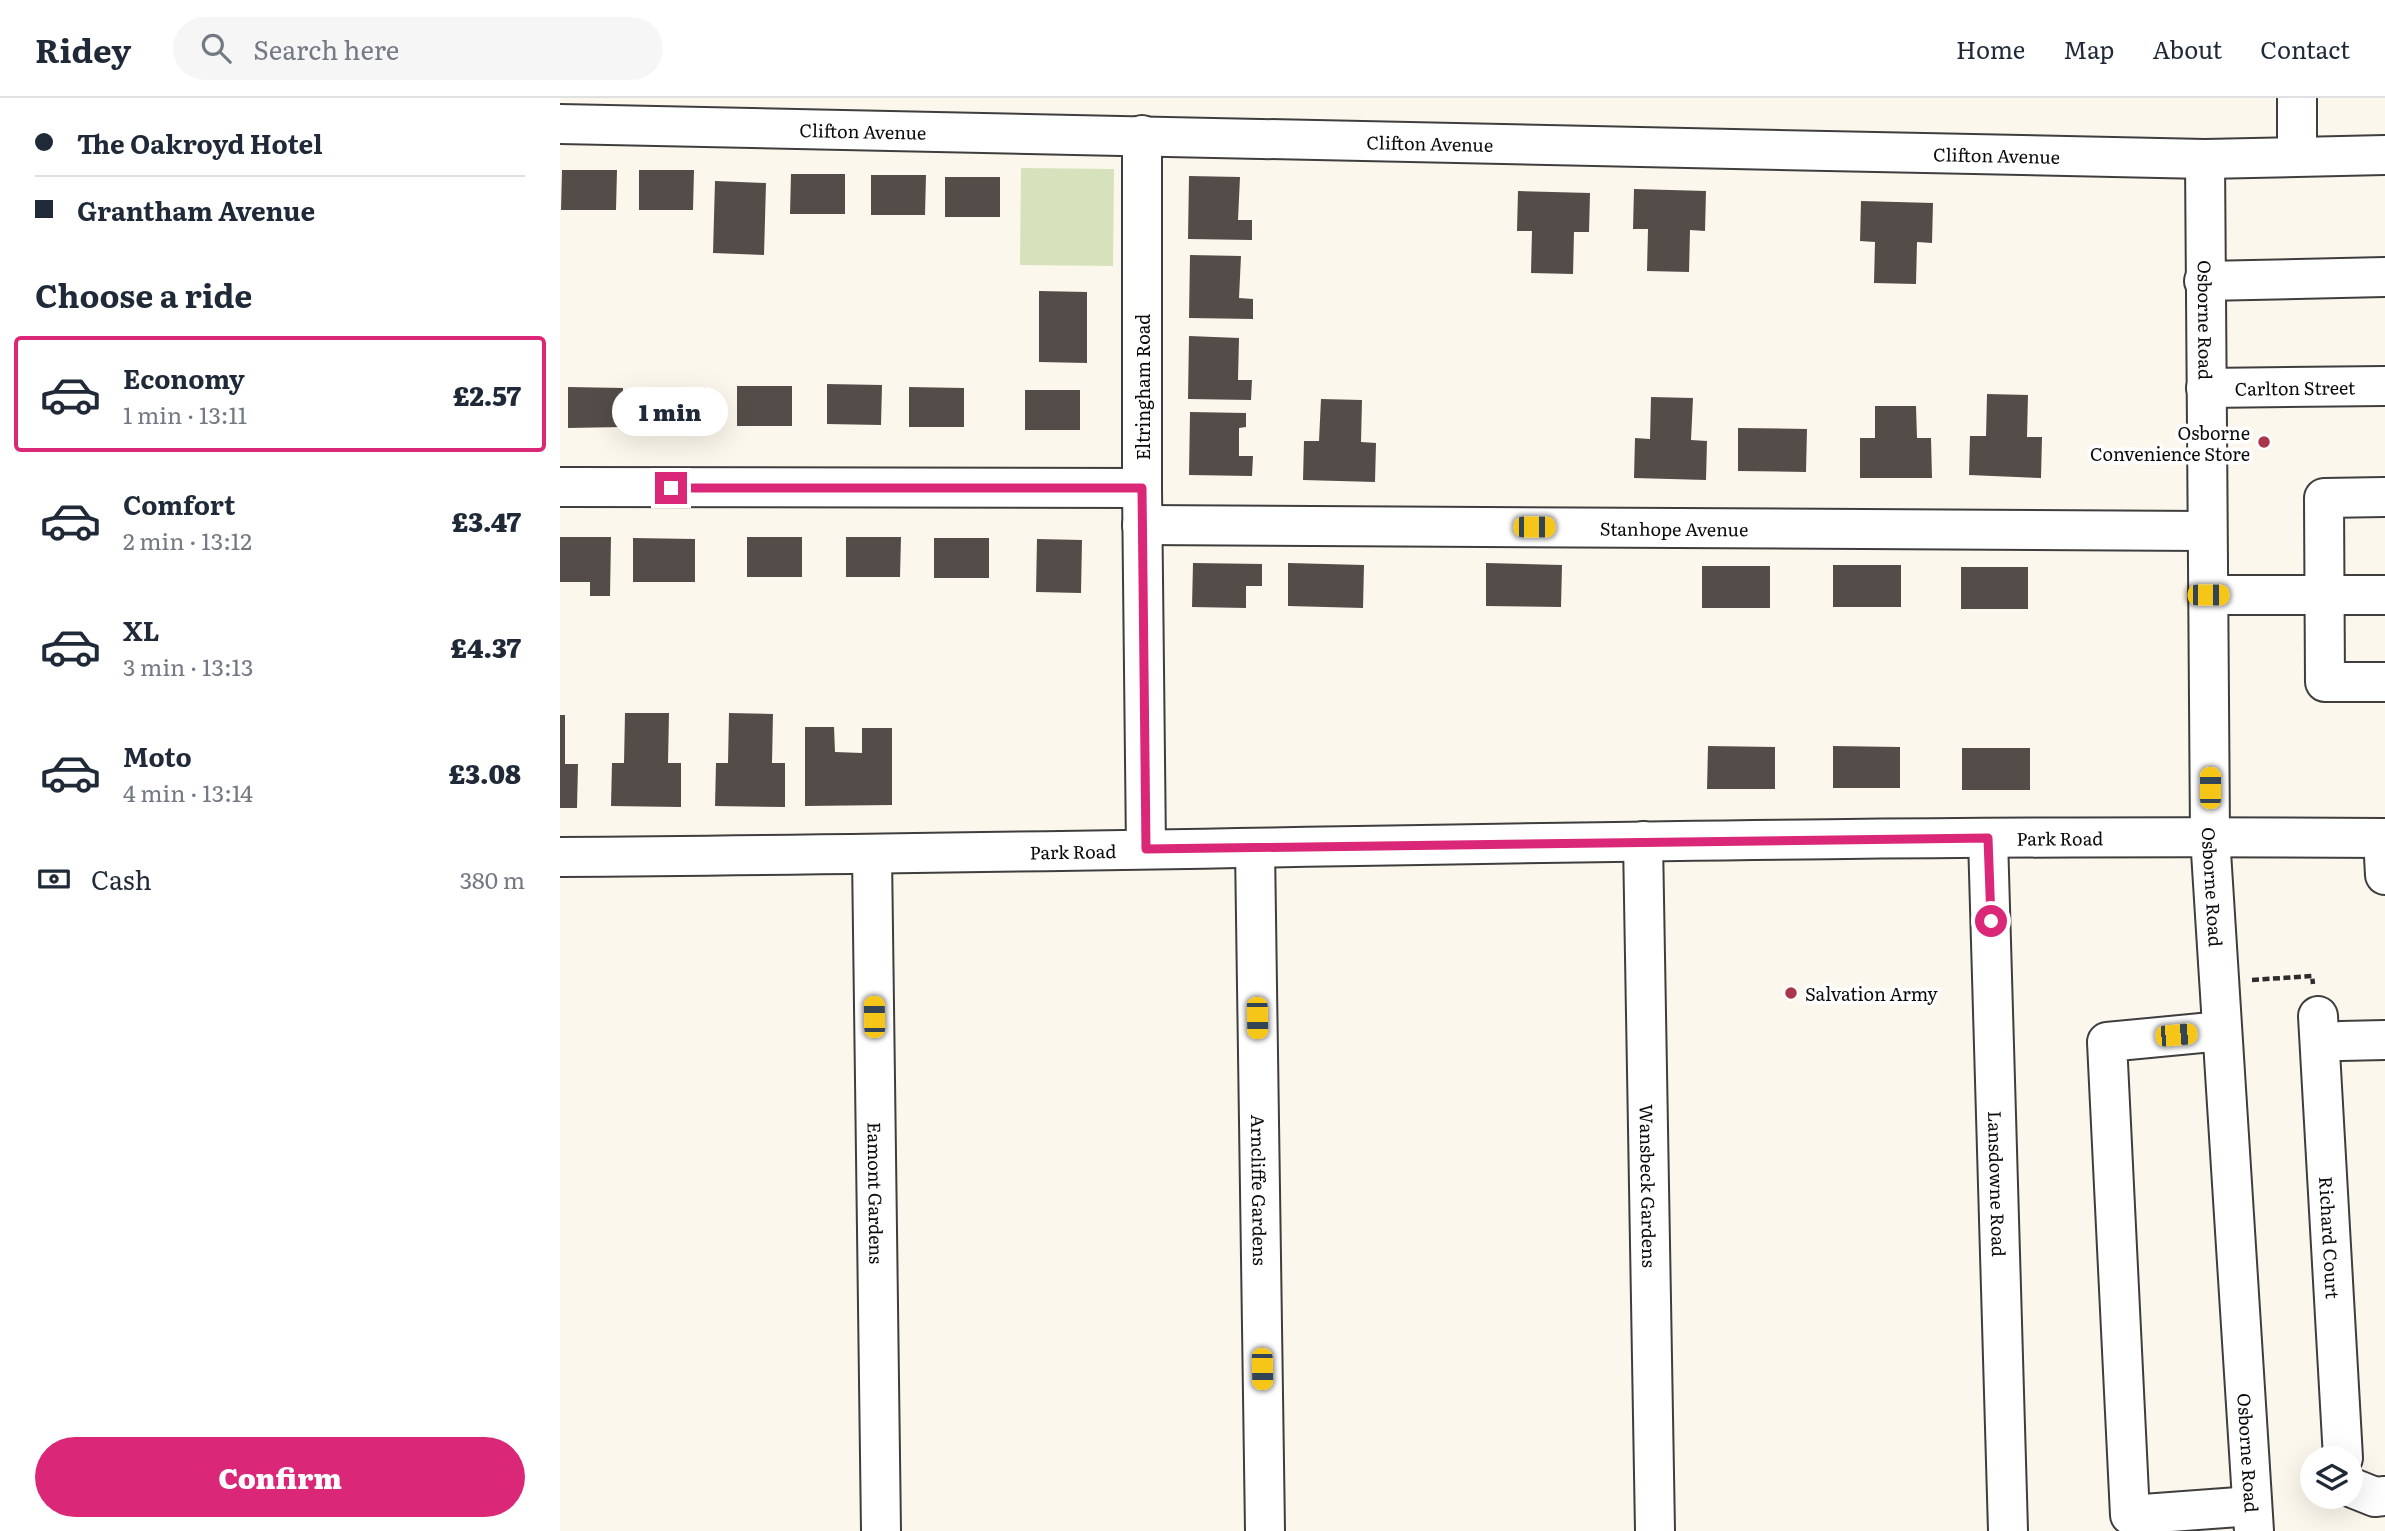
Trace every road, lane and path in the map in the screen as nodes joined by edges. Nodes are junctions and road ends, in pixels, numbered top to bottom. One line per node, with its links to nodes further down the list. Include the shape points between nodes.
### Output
1 (2297, 98): 6 (street)
2 (679, 112): 3 (street, Clifton Avenue); 4 (street, Clifton Avenue)
3 (560, 124)
4 (1142, 135): 7 (street, Clifton Avenue); 14 (street, Eltringham Road)
5 (2385, 155): 6 (street, Clifton Avenue)
6 (2297, 156): 7 (street, Clifton Avenue)
7 (2204, 159): 9 (street, Osborne Road)
8 (2385, 277): 9 (street)
9 (2204, 281): 11 (street, Osborne Road)
10 (2385, 386): 11 (street, Carlton Street)
11 (2206, 388): 15 (street, Osborne Road)
12 (560, 487): 14 (street, Stanhope Avenue)
13 (2385, 497): 17 (street, via 2324,498)
14 (1142, 506): 15 (street, Stanhope Avenue); 24 (street, Eltringham Road)
15 (2205, 531): 16 (street, Osborne Road)
16 (2208, 595): 17 (street); 20 (street, Osborne Road)
17 (2325, 595): 18 (street); 19 (street, via 2325,682)
18 (2385, 595)
19 (2385, 682)
20 (2210, 836): 21 (street, Park Road); 22 (street, Park Road); 29 (street, Osborne Road)
21 (1988, 838): 23 (street, Park Road); 40 (street, Lansdowne Road)
22 (2384, 838): 28 (street)
23 (1643, 841): 25 (street, Park Road); 39 (street, Wansbeck Gardens)
24 (1146, 849): 25 (street, Park Road); 26 (street, Park Road)
25 (1255, 849): 38 (street, Arncliffe Gardens)
26 (872, 855): 27 (street, Park Road); 37 (street, Eamont Gardens)
27 (560, 857)
28 (2385, 875)
29 (2219, 982): 30 (path, via 2312,976); 31 (street, Osborne Road)
30 (2330, 1029): 32 (street); 33 (street, Richard Court)
31 (2222, 1031): 36 (street, Osborne Road); 36 (street, via 2107,1042 2130,1515)
32 (2385, 1040)
33 (2343, 1446)
34 (2363, 1492): 35 (street)
35 (2385, 1496)
36 (2253, 1519)
37 (881, 1531)
38 (1265, 1531)
39 (1655, 1531)
40 (2008, 1531)

